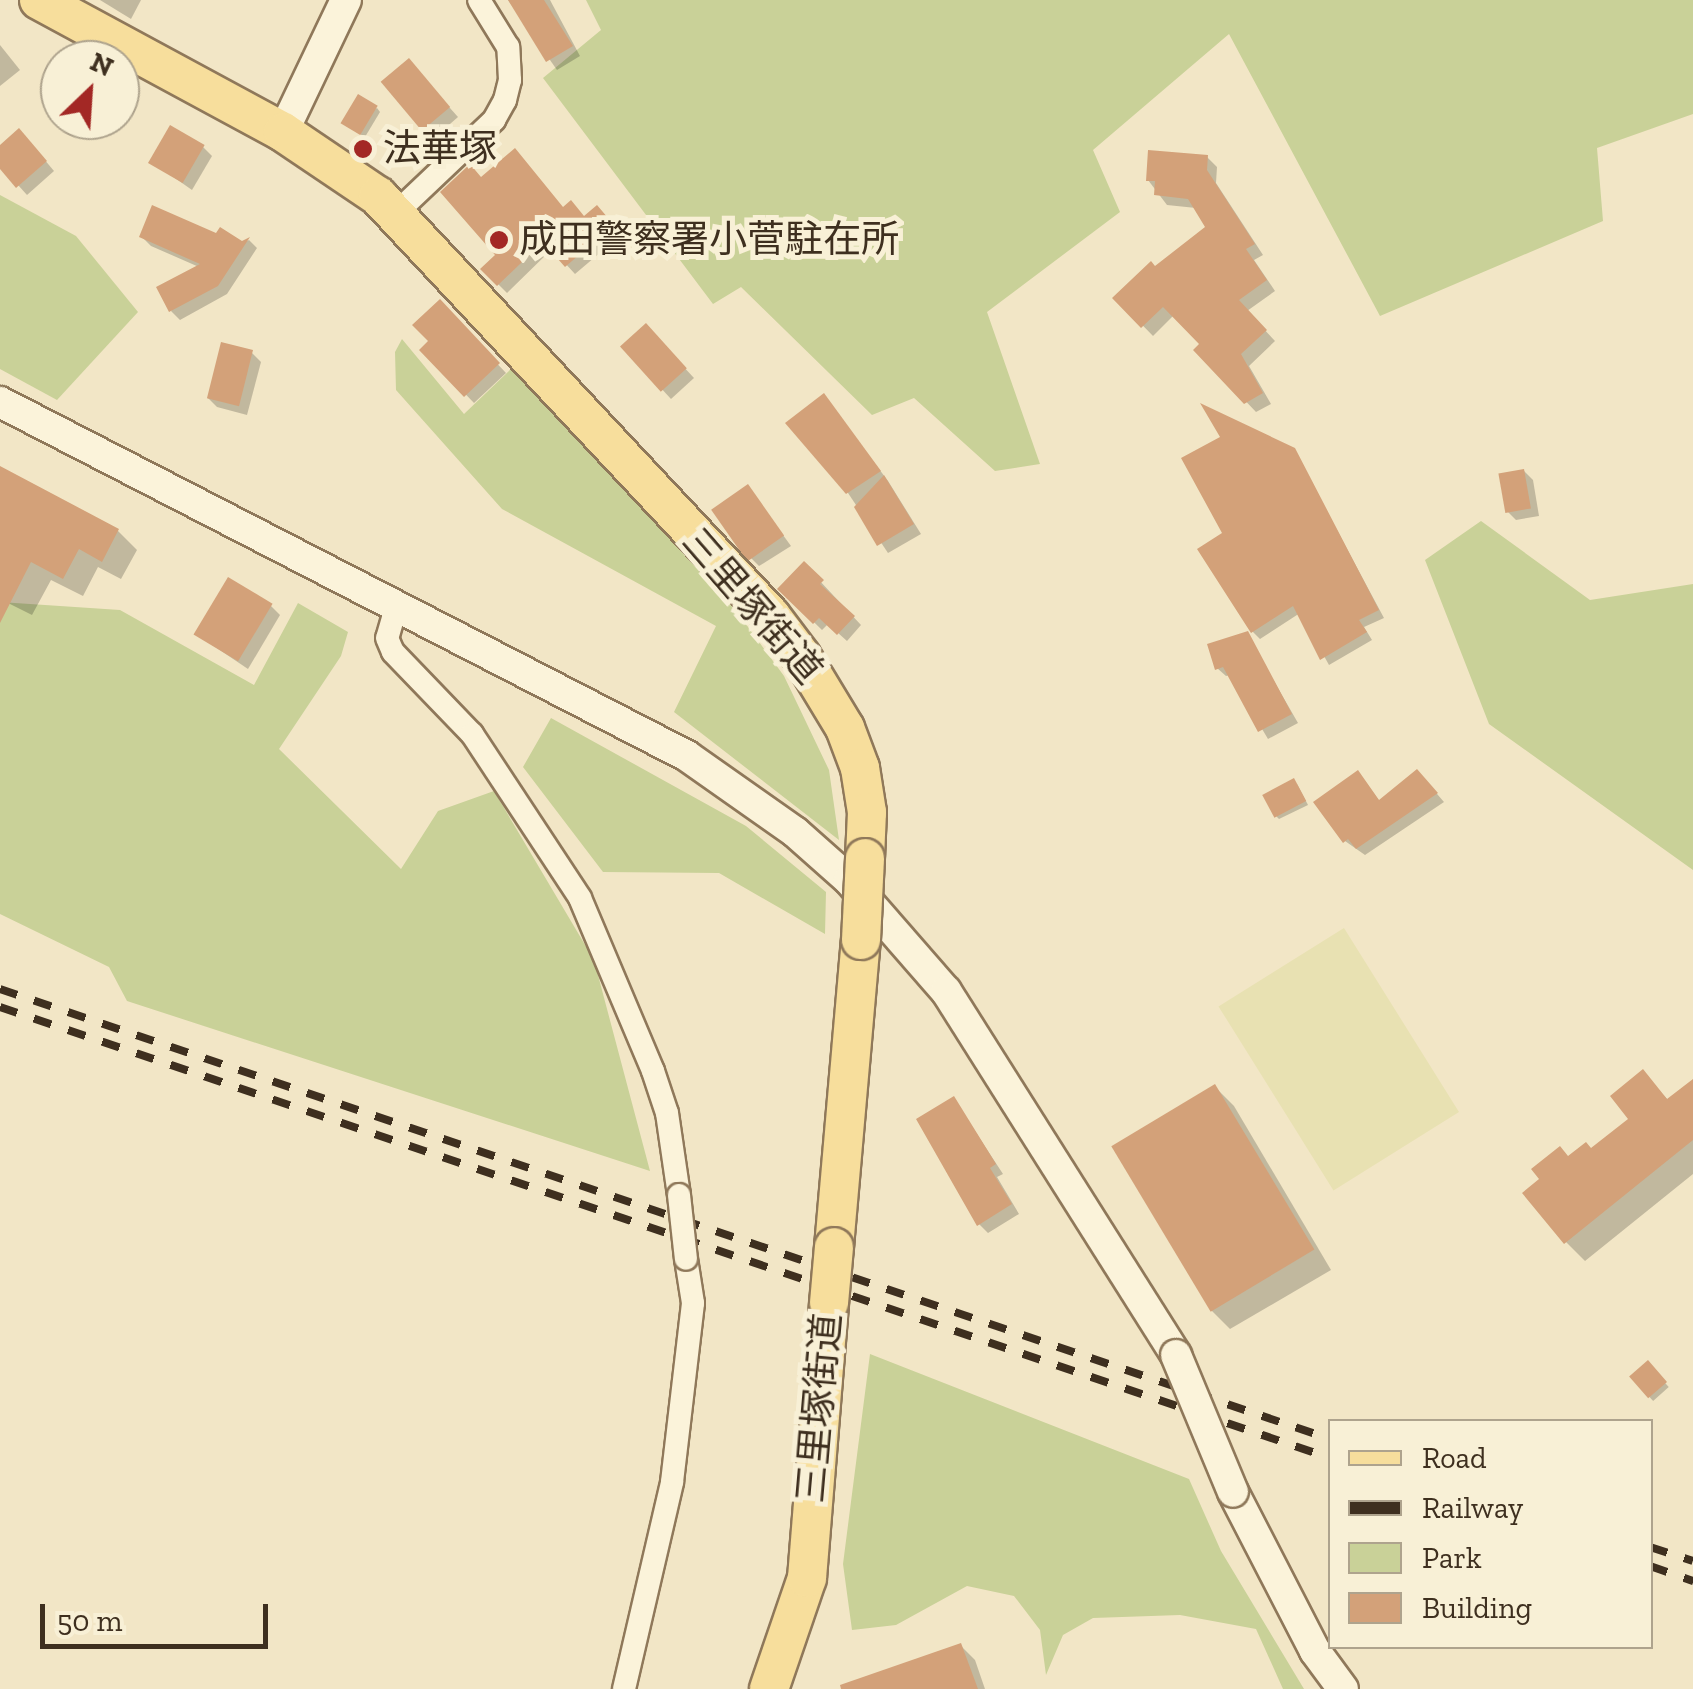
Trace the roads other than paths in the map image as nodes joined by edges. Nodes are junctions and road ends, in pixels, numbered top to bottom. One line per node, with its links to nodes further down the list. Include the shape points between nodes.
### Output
1 (39, 0): 4 (main road, 三里塚街道)
2 (346, 0): 4 (street)
3 (479, 0): 5 (street, via 508,47 505,100 494,120)
4 (283, 132): 5 (main road, 三里塚街道, via 340,167)
5 (395, 214): 9 (main road, 三里塚街道, bridge, via 770,616 845,728 860,768 866,812 861,940 807,1578)
6 (0, 402): 7 (street)
7 (397, 604): 8 (street, bridge, via 387,638 392,652 472,734 580,898 667,1114 692,1303 672,1482); 10 (street, bridge, via 687,756 795,832 902,937 991,1057 1176,1355 1233,1492 1315,1651)
8 (624, 1689)
9 (769, 1689)
10 (1344, 1689)

